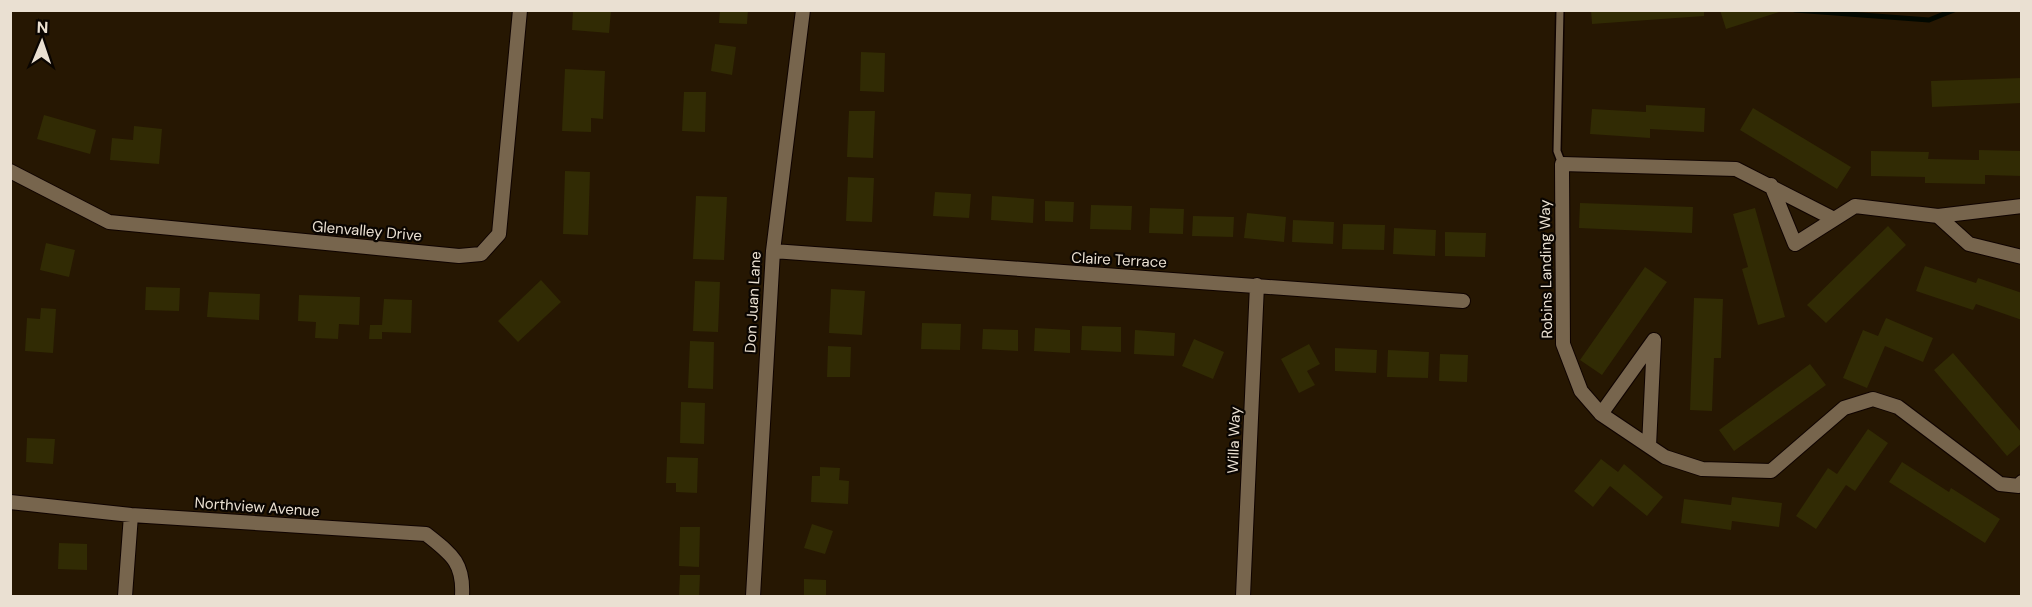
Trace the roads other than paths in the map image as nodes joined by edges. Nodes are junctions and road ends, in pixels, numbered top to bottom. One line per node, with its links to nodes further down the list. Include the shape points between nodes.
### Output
1 (520, 10): 5 (street, Glenvalley Drive, via 499,234 482,254 459,256 109,222)
2 (803, 10): 11 (street, Don Juan Lane)
3 (1560, 10): 4 (lane, via 1557,151)
4 (1562, 164): 7 (street, via 1736,169); 15 (street, Robins Landing Way, via 1563,344 1581,391)
5 (11, 172): 6 (street)
6 (10, 185)
7 (1770, 185): 10 (street); 10 (street, via 1795,244)
8 (2022, 206): 9 (street)
9 (1938, 216): 10 (street, via 1855,206); 12 (street, via 1969,244)
10 (1834, 219)
11 (773, 251): 13 (street, Claire Terrace); 22 (street, Don Juan Lane)
12 (2022, 257)
13 (1257, 285): 14 (street, Claire Terrace); 23 (street, Willa Way)
14 (1463, 301)
15 (1600, 414): 16 (street, Robins Landing Way); 16 (street, via 1654,340)
16 (1649, 446): 17 (street, Robins Landing Way, via 1665,457 1702,469 1771,471 1844,408 1873,399 1898,407 2000,484 2019,486)
17 (2022, 482)
18 (10, 502): 19 (street, Northview Avenue)
19 (131, 515): 20 (street, Northview Avenue, via 426,534 453,555 463,580); 21 (street)
20 (462, 596)
21 (125, 597)
22 (753, 597)
23 (1243, 597)

